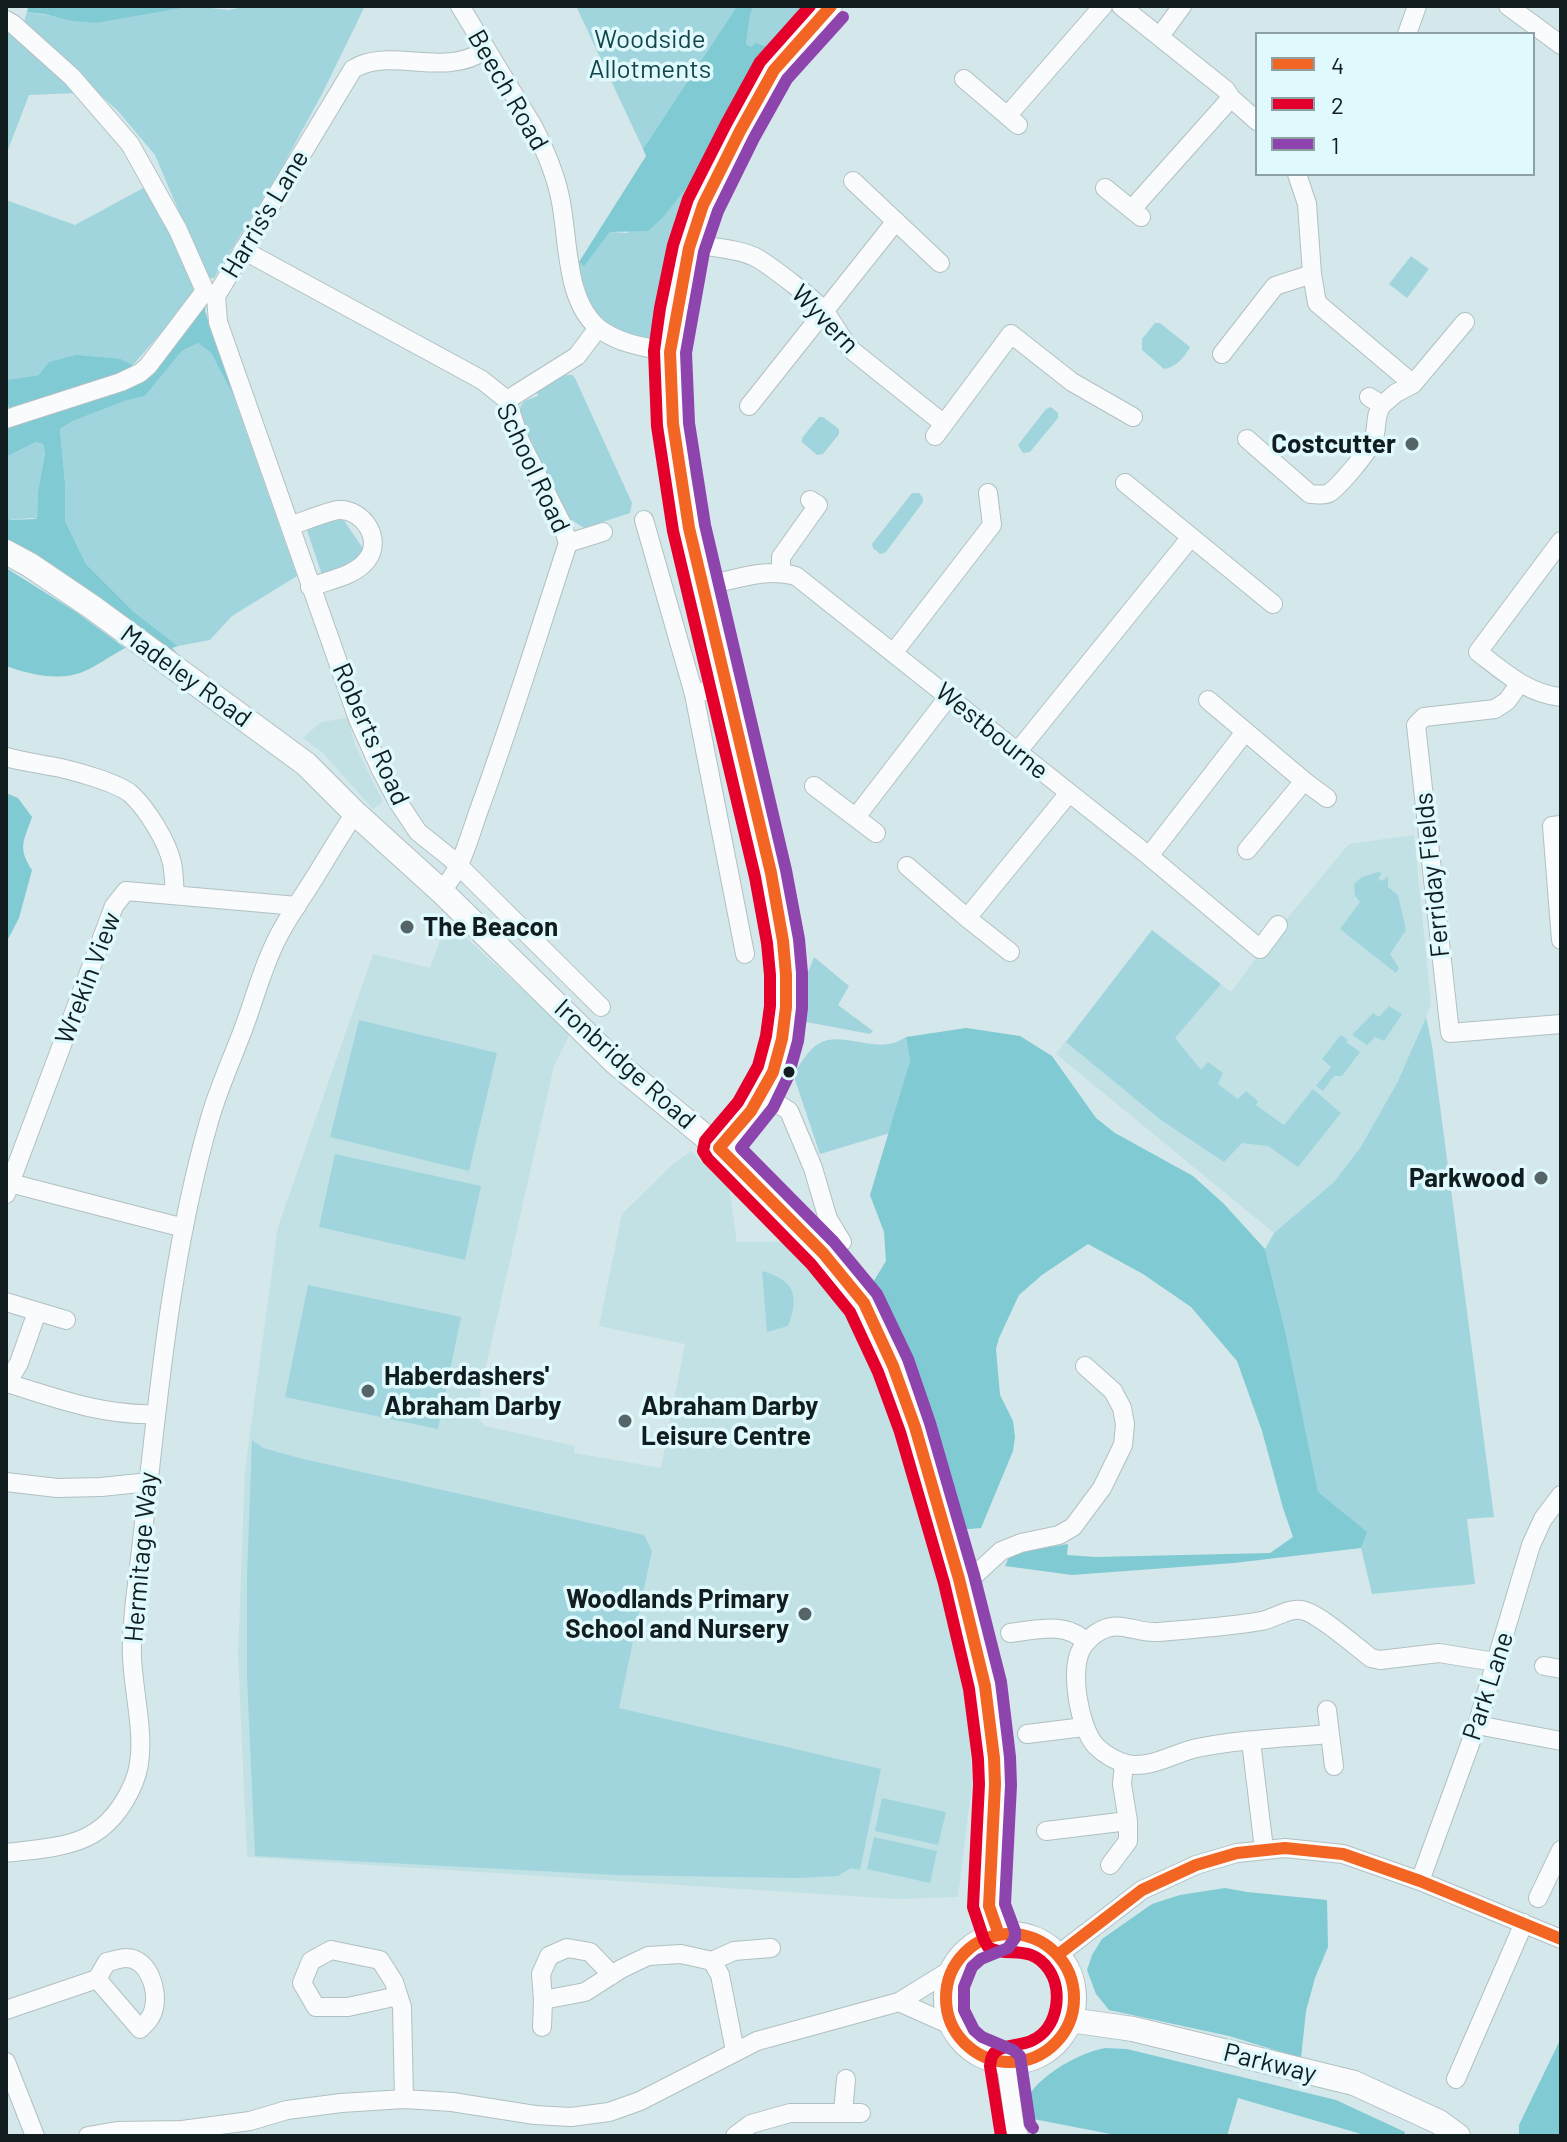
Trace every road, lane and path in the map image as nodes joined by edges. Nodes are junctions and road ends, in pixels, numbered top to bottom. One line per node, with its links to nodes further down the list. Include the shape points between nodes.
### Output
1 (460, 6): 12 (street, Beech Road)
2 (831, 6): 20 (street, via 774,70 703,205)
3 (1103, 6): 13 (street, via 1013,120)
4 (1121, 6): 10 (street)
5 (1182, 6): 10 (street)
6 (1417, 6): 9 (street)
7 (1508, 6): 11 (street)
8 (6, 20): 24 (street, Roberts Road, via 72,77 130,144)
9 (1408, 32)
10 (1160, 36): 14 (street)
11 (1561, 45)
12 (485, 50): 21 (street, Harris's Lane, via 436,64 367,61 353,69); 27 (street, Beech Road, via 544,149 560,195 575,291)
13 (964, 79)
14 (1231, 98): 15 (street); 18 (street, via 1136,213)
15 (1255, 119)
16 (1298, 176): 23 (street, via 1307,204)
17 (853, 181): 19 (street)
18 (1105, 188)
19 (896, 221): 22 (street); 25 (street)
20 (691, 243): 25 (street, Wyvern, via 756,258); 28 (street)
21 (243, 250): 24 (street, Harris's Lane); 31 (street, School Road, via 482,380)
22 (940, 263)
23 (1312, 274): 29 (street, via 1275,286); 30 (street, via 1317,303)
24 (210, 293): 34 (street, Harris's Lane, via 140,373); 40 (street, Roberts Road)
25 (824, 311): 32 (street); 33 (street, Wyvern, via 843,341 940,430 1011,334 1072,382)
26 (1465, 322): 30 (street)
27 (598, 328): 28 (street, via 628,345); 31 (street, via 577,356)
28 (670, 352): 47 (street, via 680,478)
29 (1222, 354)
30 (1413, 384): 35 (street, via 1375,401 1372,442 1340,483 1321,495 1310,494)
31 (507, 400): 44 (street, School Road, via 520,441)
32 (749, 406)
33 (1133, 417)
34 (6, 419)
35 (1247, 439)
36 (1125, 483): 42 (street)
37 (988, 493): 50 (street, via 992,525)
38 (810, 500): 46 (street, via 818,505 781,557)
39 (644, 520): 53 (street)
40 (290, 526): 48 (street, Roberts Road); 48 (street, via 340,510 362,519 371,531 374,544 368,559 351,573)
41 (603, 532): 44 (street)
42 (1191, 537): 49 (street); 58 (street)
43 (1561, 541): 51 (street, via 1478,652)
44 (568, 543): 70 (street, School Road)
45 (6, 552): 64 (main road, Madeley Road, via 92,607 306,764)
46 (781, 571): 47 (street); 50 (street, Westbourne, via 796,576)
47 (704, 586): 52 (street)
48 (310, 587): 70 (street, Roberts Road, via 381,770 418,832)
49 (1273, 604)
50 (894, 652): 54 (street, Westbourne)
51 (1520, 683): 55 (street); 81 (street, Ferriday Fields, via 1495,709 1424,717 1416,725 1448,1018 1450,1033)
52 (727, 685): 53 (street); 82 (street, via 785,955 782,1038)
53 (694, 694): 79 (street)
54 (949, 696): 58 (street, Westbourne); 65 (street)
55 (1561, 697)
56 (1208, 700): 57 (street)
57 (1245, 732): 60 (street); 69 (street)
58 (1018, 751): 62 (street, Westbourne)
59 (6, 757): 73 (street, via 61,768 129,792 151,818 168,852)
60 (1304, 781): 63 (street); 68 (street)
61 (814, 786): 65 (street)
62 (1069, 793): 69 (street, Westbourne); 75 (street)
63 (1327, 798)
64 (355, 813): 72 (main road, Ironbridge Road); 74 (street)
65 (856, 817): 67 (street)
66 (1561, 825): 77 (street, via 1552,826)
67 (876, 833)
68 (1247, 850)
69 (1149, 856): 76 (street, Westbourne, via 1254,956)
70 (457, 865): 72 (street, School Road); 80 (street)
71 (907, 866): 75 (street)
72 (441, 891): 83 (main road, Ironbridge Road, via 615,1062)
73 (175, 894): 74 (street, Wrekin View); 84 (street, Wrekin View, via 126,891 114,906)
74 (297, 906): 85 (street, via 277,938 211,1117)
75 (967, 918): 78 (street)
76 (1278, 925)
77 (1561, 940)
78 (1010, 952)
79 (745, 954)
80 (601, 1007)
81 (1561, 1024)
82 (763, 1094): 83 (street); 86 (street, via 789,1111 809,1184)
83 (719, 1148): 96 (main road, Ironbridge Road, via 823,1253 864,1303 915,1427)
84 (8, 1188): 85 (street, Wrekin View)
85 (184, 1228): 92 (street)
86 (842, 1242)
87 (6, 1302): 88 (street)
88 (37, 1312): 89 (street); 91 (street)
89 (66, 1320)
90 (1085, 1366): 96 (street, via 1096,1388 1113,1391 1125,1424 1123,1445 1102,1488 1073,1527 1001,1551 976,1574)
91 (7, 1383): 92 (street, via 84,1407)
92 (155, 1414): 94 (street, Hermitage Way)
93 (6, 1482): 94 (street, via 57,1488)
94 (149, 1482): 113 (street, Hermitage Way, via 132,1631 140,1741 136,1777 119,1810 88,1836 63,1847)
95 (1561, 1495): 99 (street, Park Lane, via 1531,1545)
96 (959, 1579): 118 (main road, Ironbridge Road, via 985,1686 994,1758 989,1906)
97 (1010, 1633): 98 (street, via 1053,1627)
98 (1086, 1642): 99 (street, via 1115,1626 1151,1632 1264,1621 1301,1610 1371,1658 1439,1653); 102 (street, via 1077,1666)
99 (1495, 1662): 101 (street, Park Lane)
100 (1327, 1710): 104 (street)
101 (1477, 1725): 106 (street); 115 (street, Park Lane)
102 (1084, 1727): 103 (street); 107 (street, via 1095,1745)
103 (1027, 1734)
104 (1330, 1734): 105 (street); 108 (street)
105 (1251, 1741): 107 (street, via 1196,1748 1154,1762); 111 (street)
106 (1561, 1741)
107 (1124, 1763): 109 (street)
108 (1334, 1766)
109 (1128, 1821): 110 (street); 114 (street, via 1128,1841)
110 (1046, 1831)
111 (1264, 1849): 115 (street, via 1343,1854); 121 (street, via 1196,1865 1142,1890)
112 (1561, 1850): 116 (street)
113 (6, 1853)
114 (1110, 1865)
115 (1420, 1881): 117 (street)
116 (1538, 1898)
117 (1524, 1923): 119 (street); 137 (street)
118 (999, 1935): 121 (main road, via 1026,1936); 123 (main road, via 971,1947)
119 (1561, 1939)
120 (771, 1948): 122 (street, via 734,1951)
121 (1059, 1954): 130 (main road, via 1072,1981)
122 (712, 1961): 124 (street, via 681,1954 648,1956); 133 (street, via 720,1975)
123 (954, 1968): 128 (street); 131 (main road, via 947,1984)
124 (612, 1975): 127 (street, via 585,1992); 127 (street, via 590,1952 567,1948 549,1956 541,1974)
125 (97, 1979): 129 (street)
126 (398, 1996): 126 (street, via 380,1960 331,1950 311,1961 302,1983 316,2007 348,2007); 138 (street)
127 (543, 2000): 132 (street)
128 (899, 2002): 131 (street); 133 (street)
129 (6, 2010)
130 (1070, 2020): 134 (main road, via 1051,2047 1026,2061); 145 (main road, Parkway, via 1133,2029 1354,2083)
131 (953, 2026): 134 (main road, via 972,2051)
132 (542, 2027)
133 (735, 2051): 139 (street, via 640,2101)
134 (1006, 2064): 144 (street)
135 (7, 2067): 141 (street)
136 (846, 2079): 143 (street, via 852,2113 790,2113 751,2124)
137 (1456, 2079)
138 (404, 2099): 139 (street, via 535,2115); 140 (street, via 287,2110)
139 (572, 2127)
140 (182, 2133): 142 (street, via 117,2131)
141 (35, 2136)
142 (88, 2136)
143 (735, 2136)
144 (1019, 2136)
145 (1458, 2136)

